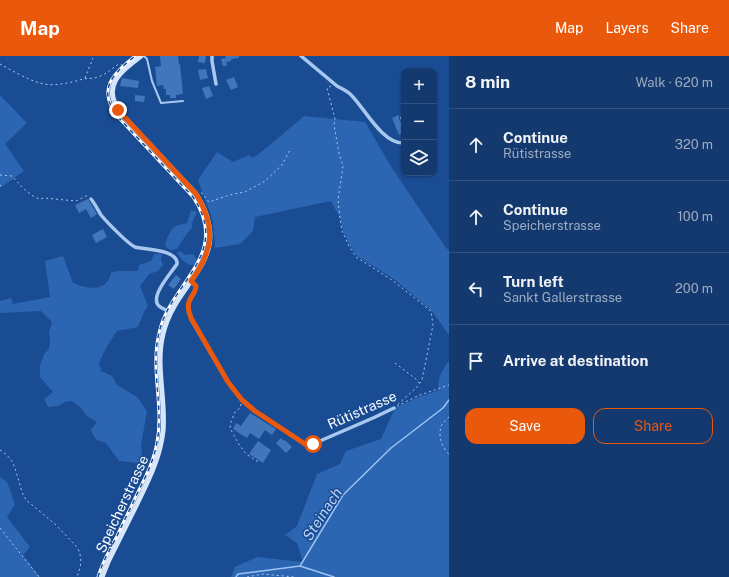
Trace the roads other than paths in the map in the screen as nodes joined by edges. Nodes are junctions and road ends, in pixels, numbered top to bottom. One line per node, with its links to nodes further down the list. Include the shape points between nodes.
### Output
1 (140, 56): 9 (main road, Speicherstrasse, via 116,79 113,99 122,115 196,194 207,214 209,245 205,258)
2 (144, 56): 6 (lane, via 161,103)
3 (212, 56): 5 (street)
4 (301, 56): 7 (street, via 353,96 387,137)
5 (216, 84)
6 (183, 101)
7 (401, 144)
8 (91, 199): 10 (street, via 102,216 131,245 162,252 177,260 177,264 156,296 159,306)
9 (191, 281): 10 (main road, Speicherstrasse); 11 (street, Rütistrasse, via 196,286 189,306 191,318 228,382 242,400 255,411 305,444 313,444)
10 (170, 312): 12 (main road, Speicherstrasse, via 160,349 164,421 159,453)
11 (394, 408)
12 (102, 577)

